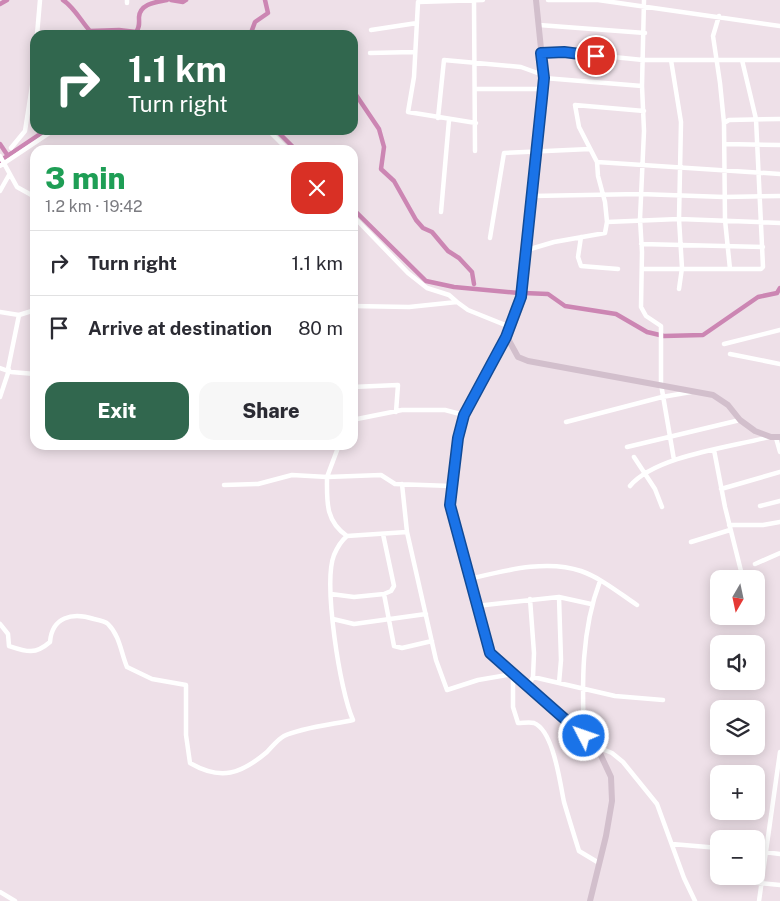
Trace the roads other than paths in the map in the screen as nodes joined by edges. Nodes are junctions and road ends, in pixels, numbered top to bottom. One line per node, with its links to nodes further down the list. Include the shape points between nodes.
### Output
1 (40, 0): 13 (street)
2 (483, 0): 7 (street)
3 (536, 0): 11 (street)
4 (548, 0): 8 (street, via 598,0)
5 (644, 0): 8 (street)
6 (422, 1): 7 (street); 10 (street, via 418,2)
7 (474, 1): 24 (street)
8 (644, 6): 9 (street); 15 (street)
9 (719, 16): 12 (street); 21 (street, via 712,36)
10 (417, 23): 14 (street); 16 (street)
11 (539, 25): 15 (street); 18 (street)
12 (780, 26)
13 (37, 30)
14 (371, 30)
15 (645, 33): 19 (street)
16 (414, 52): 17 (street); 31 (street, via 408,112)
17 (370, 53)
18 (541, 53): 19 (street, via 564,52); 25 (street)
19 (644, 60): 20 (street); 26 (street)
20 (671, 60): 21 (street); 53 (street, via 681,122)
21 (715, 60): 22 (street); 36 (street)
22 (742, 60): 23 (street); 32 (street)
23 (780, 60)
24 (475, 63): 25 (street, via 521,67); 27 (street); 31 (street, via 444,60)
25 (544, 76): 26 (street); 28 (street)
26 (642, 86): 30 (street)
27 (476, 89): 28 (street); 35 (street)
28 (543, 89): 48 (street)
29 (30, 98): 45 (street, via 25,131)
30 (644, 111): 46 (street, via 575,105 579,127); 52 (street)
31 (438, 118): 34 (street)
32 (756, 119): 33 (street); 36 (street); 44 (street)
33 (780, 119)
34 (449, 120): 35 (street); 67 (street)
35 (476, 123): 47 (street)
36 (724, 123): 39 (street)
37 (46, 135): 40 (street)
38 (273, 135): 41 (street)
39 (725, 144): 44 (street); 54 (street)
40 (32, 145)
41 (283, 145)
42 (780, 145): 44 (street)
43 (30, 146): 51 (street)
44 (756, 146): 55 (street)
45 (12, 148)
46 (590, 149): 48 (street); 50 (street)
47 (475, 151)
48 (536, 152): 63 (street); 76 (street, via 504,154)
49 (0, 156): 51 (street)
50 (597, 162): 52 (street); 60 (street)
51 (3, 164): 57 (street)
52 (641, 166): 53 (street); 61 (street)
53 (681, 168): 54 (street); 62 (street)
54 (724, 172): 55 (street); 66 (street)
55 (758, 173): 56 (street); 64 (street)
56 (780, 174)
57 (9, 175): 58 (street); 59 (street, via 17,187)
58 (0, 192)
59 (30, 194)
60 (603, 194): 61 (street); 63 (street); 72 (street)
61 (640, 194): 62 (street); 68 (street)
62 (679, 194): 66 (street); 69 (street)
63 (532, 196): 81 (street)
64 (761, 196): 65 (street); 66 (street); 73 (street)
65 (780, 196)
66 (724, 197): 70 (street)
67 (441, 212)
68 (640, 219): 69 (street); 72 (street); 77 (street)
69 (679, 219): 70 (street); 78 (street)
70 (725, 220): 73 (street); 79 (street)
71 (358, 221): 87 (street, via 408,273 427,288 449,295)
72 (607, 222): 75 (street, via 605,233)
73 (760, 222): 74 (street); 80 (street)
74 (780, 223)
75 (581, 237): 81 (street); 84 (street, via 578,257 581,266)
76 (490, 238)
77 (642, 244): 78 (street); 85 (street)
78 (680, 244): 79 (street); 82 (street)
79 (727, 246): 80 (street); 83 (street)
80 (763, 247): 83 (street, via 763,268)
81 (527, 250): 92 (street, via 521,297)
82 (682, 268): 83 (street); 85 (street); 86 (street)
83 (730, 268)
84 (618, 269)
85 (642, 269): 101 (street, via 641,307 646,316 661,326)
86 (679, 290)
87 (457, 302): 88 (street, via 408,307); 92 (street, via 468,310)
88 (358, 306)
89 (0, 312): 91 (street)
90 (30, 312): 91 (street)
91 (19, 315): 99 (street)
92 (510, 327): 94 (street)
93 (780, 330): 95 (street)
94 (506, 337): 101 (street, via 518,357 528,361); 107 (street)
95 (724, 344)
96 (730, 354): 97 (street)
97 (780, 364)
98 (0, 368): 99 (street)
99 (8, 370): 100 (street); 104 (street)
100 (30, 373)
101 (661, 384): 103 (street); 105 (street)
102 (358, 387): 106 (street, via 398,385)
103 (699, 391): 105 (street); 109 (street, via 728,404)
104 (0, 396)
105 (662, 397): 110 (street); 111 (street)
106 (396, 412): 107 (street, via 445,410); 108 (street)
107 (464, 415): 124 (street)
108 (358, 419)
109 (740, 420): 111 (street); 112 (street, via 755,431)
110 (566, 422)
111 (670, 436): 113 (street); 118 (street)
112 (776, 437): 115 (street); 116 (street)
113 (627, 447)
114 (337, 450): 121 (street)
115 (714, 450): 118 (street); 126 (street)
116 (780, 452)
117 (634, 457): 119 (street)
118 (674, 460): 119 (street)
119 (645, 472): 125 (street); 129 (street)
120 (780, 472): 126 (street)
121 (327, 477): 122 (street, via 381,475 395,484); 123 (street, via 292,475 258,484); 134 (street, via 329,516)
122 (402, 484): 124 (street); 132 (street)
123 (224, 485)
124 (451, 486): 139 (street, via 453,523)
125 (630, 486)
126 (721, 489): 131 (street)
127 (780, 501): 128 (street)
128 (760, 506)
129 (662, 508)
130 (780, 522): 131 (street)
131 (730, 528): 135 (street); 138 (street)
132 (408, 532): 133 (street); 148 (street)
133 (383, 534): 134 (street); 142 (street, via 394,586)
134 (347, 536): 141 (street, via 333,556)
135 (691, 542)
136 (780, 553): 137 (street)
137 (755, 564)
138 (741, 570)
139 (469, 579): 140 (street, via 537,566 581,571); 147 (street)
140 (600, 581): 145 (street); 146 (street)
141 (332, 594): 142 (street, via 354,597); 149 (street)
142 (384, 594): 150 (street)
143 (559, 597): 144 (street); 145 (street); 155 (street)
144 (530, 598): 147 (street); 154 (street)
145 (591, 604): 157 (street)
146 (637, 605)
147 (476, 606): 153 (street, via 490,653)
148 (426, 614): 150 (street); 152 (street)
149 (333, 619): 150 (street, via 354,624); 151 (street, via 348,711 353,720 284,736 256,760 238,771 223,775 204,771 190,763 186,735 186,685 152,679 127,667 117,636 107,622 87,617 60,620 51,631 50,642 40,650 25,651 9,646 8,634)
150 (389, 620): 152 (street, via 394,646 402,648)
151 (0, 624)
152 (432, 641): 153 (street, via 447,690)
153 (513, 674): 156 (street); 167 (street, via 513,707 518,723 533,723 548,743 557,763 579,851)
154 (533, 678): 155 (street); 156 (street)
155 (559, 683): 157 (street)
156 (528, 687): 159 (street)
157 (583, 689): 158 (street, via 615,696); 159 (street)
158 (663, 700)
159 (584, 736): 160 (street)
160 (597, 747): 162 (street, via 606,749 623,762 644,787 657,804); 167 (street, via 605,760 613,790)
161 (780, 752): 164 (street)
162 (672, 844): 163 (street); 174 (street)
163 (710, 847)
164 (766, 852): 165 (street); 166 (street)
165 (780, 854)
166 (765, 862)
167 (599, 863): 173 (street)
168 (765, 883): 170 (street)
169 (763, 885): 175 (street)
170 (780, 885)
171 (0, 892): 172 (street)
172 (15, 901)
173 (590, 901)
174 (695, 901)
175 (759, 901)

